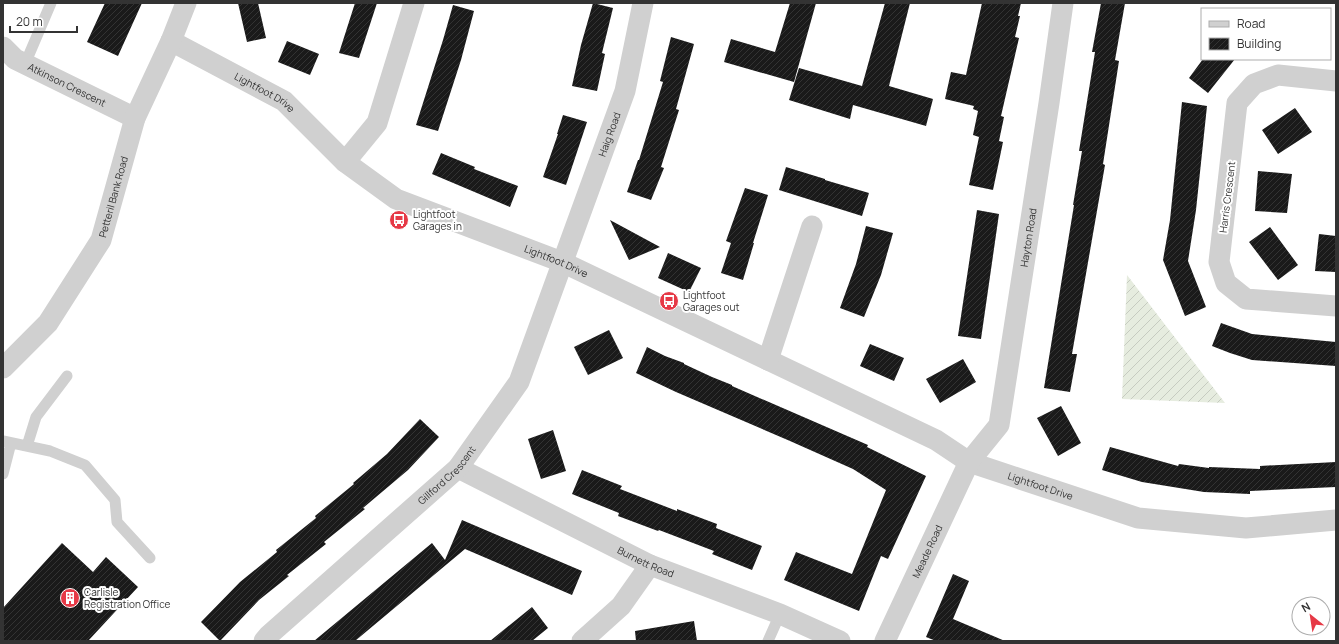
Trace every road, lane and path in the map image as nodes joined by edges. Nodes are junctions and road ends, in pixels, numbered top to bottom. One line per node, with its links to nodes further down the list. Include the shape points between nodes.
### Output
1 (51, 3): 8 (lane)
2 (186, 3): 6 (street, Petteril Bank Road)
3 (414, 3): 11 (street, via 377,122)
4 (643, 3): 13 (street, Haig Road, via 625,91)
5 (1063, 3): 20 (street, Hayton Road, via 999,425)
6 (171, 41): 10 (street, Petteril Bank Road); 11 (street, Lightfoot Drive, via 284,101)
7 (3, 47): 8 (street, Atkinson Crescent, via 15,59)
8 (25, 64): 10 (street, Atkinson Crescent)
9 (1336, 81): 14 (street, Harris Crescent, via 1278,76 1254,84 1237,104 1219,262 1226,283 1246,299)
10 (135, 118): 16 (street, Petteril Bank Road, via 100,240 48,323)
11 (345, 162): 13 (street, Lightfoot Drive, via 396,199)
12 (812, 226): 15 (street)
13 (562, 262): 15 (street, Lightfoot Drive); 21 (street, Gillford Crescent, via 518,382)
14 (1336, 306)
15 (768, 360): 20 (street, Lightfoot Drive, via 936,440)
16 (3, 368)
17 (67, 376): 19 (lane, via 36,417)
18 (7, 442): 19 (lane); 22 (lane)
19 (27, 446): 24 (lane, via 50,451 85,465 115,500 117,522)
20 (969, 462): 23 (street, Lightfoot Drive, via 1138,518 1246,528); 31 (street, Meade Road)
21 (458, 468): 25 (street, Burnett Road); 27 (street, Gillford Crescent)
22 (3, 474)
23 (1336, 520)
24 (150, 558)
25 (650, 565): 26 (street, Burnett Road); 28 (street, via 621,606)
26 (780, 614): 29 (lane); 30 (street, Burnett Road)
27 (264, 641)
28 (582, 641)
29 (768, 641)
30 (840, 641)
31 (885, 641)

